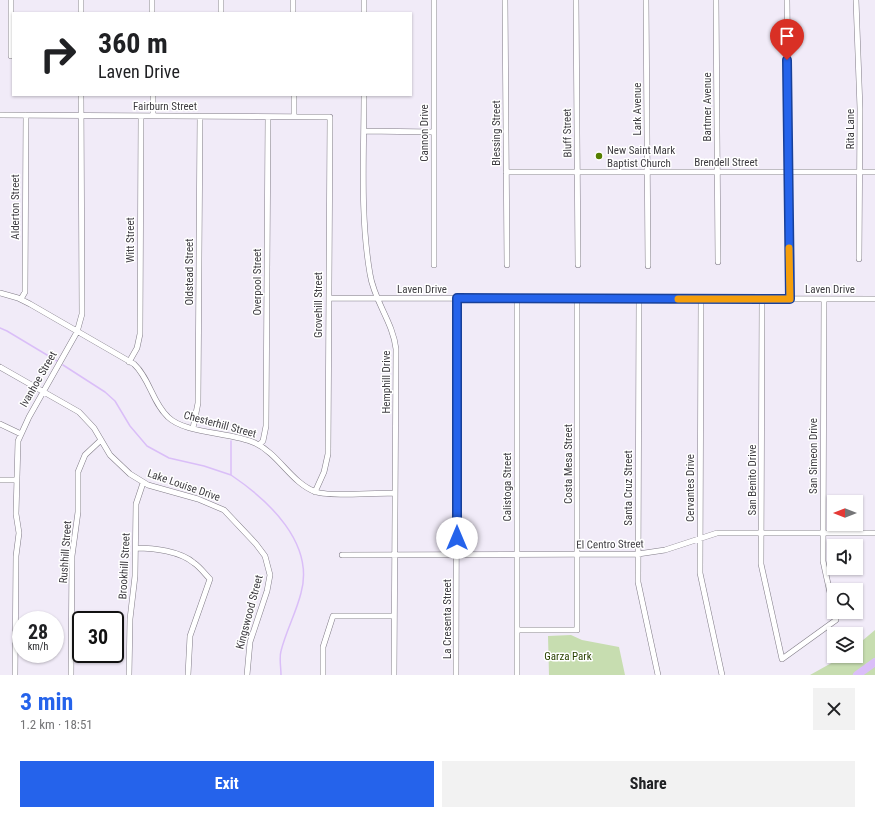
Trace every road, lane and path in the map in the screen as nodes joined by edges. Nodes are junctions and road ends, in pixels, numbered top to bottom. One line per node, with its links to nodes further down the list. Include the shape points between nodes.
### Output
1 (11, 0): 19 (street)
2 (81, 0): 14 (street)
3 (152, 0): 15 (street)
4 (221, 0): 16 (street)
5 (293, 0): 17 (street)
6 (364, 0): 18 (street)
7 (434, 0): 34 (street, Cannon Drive)
8 (505, 0): 35 (street, Blessing Street)
9 (576, 0): 36 (street, Bluff Street)
10 (646, 0): 37 (street, Lark Avenue)
11 (716, 0): 38 (street, Bartmer Avenue)
12 (787, 0): 39 (street)
13 (856, 0): 40 (street, Rita Lane)
14 (81, 12)
15 (152, 12)
16 (221, 12)
17 (293, 12)
18 (364, 12)
19 (11, 56)
20 (81, 96): 26 (street, Ivanhoe Street)
21 (153, 96): 28 (street)
22 (294, 96): 30 (street)
23 (364, 96): 33 (street, Hemphill Drive)
24 (0, 115): 25 (street, Fairburn Street)
25 (26, 115): 26 (street, Fairburn Street); 60 (street, Alderton Street, via 25,292)
26 (82, 116): 27 (street, Fairburn Street); 61 (street, Ivanhoe Street, via 82,314)
27 (141, 116): 28 (street, Fairburn Street); 62 (street, Witt Street, via 140,334 137,348)
28 (153, 116): 29 (street, Fairburn Street)
29 (200, 116): 31 (street, Fairburn Street); 66 (street, Oldstead Street, via 198,403)
30 (294, 116): 31 (street, Fairburn Street); 32 (street, Fairburn Street)
31 (268, 117): 69 (street, Overpool Street, via 266,426)
32 (330, 117): 49 (street, Grovehill Street)
33 (364, 131): 34 (street); 51 (street, Hemphill Drive, via 364,226 370,276)
34 (434, 132): 44 (street, Cannon Drive)
35 (506, 172): 36 (street, Brendell Street); 45 (street, Blessing Street)
36 (578, 172): 37 (street, Brendell Street); 46 (street, Bluff Street)
37 (648, 172): 38 (street, Brendell Street); 47 (street, Lark Avenue)
38 (718, 172): 39 (street, Brendell Street); 43 (street, Bartmer Avenue)
39 (789, 172): 40 (street, Brendell Street); 57 (street)
40 (860, 172): 41 (street, Brendell Street); 42 (street, Rita Lane)
41 (875, 172)
42 (859, 259)
43 (718, 262)
44 (434, 265)
45 (507, 265)
46 (578, 265)
47 (648, 266)
48 (0, 293): 60 (street, Chesterhill Street)
49 (328, 298): 51 (street, Laven Drive); 73 (street, Grovehill Street, via 328,454 324,472)
50 (457, 298): 51 (street, Laven Drive); 52 (street, Laven Drive); 80 (street, La Cresenta Street)
51 (377, 299): 74 (street, Hemphill Drive, via 392,328 395,342)
52 (517, 299): 53 (street, Laven Drive); 81 (street, Calistoga Street)
53 (578, 299): 54 (street, Laven Drive); 82 (street, Costa Mesa Street)
54 (639, 299): 55 (street, Laven Drive); 83 (street, Santa Cruz Street)
55 (701, 299): 56 (street, Laven Drive); 78 (street, Cervantes Drive)
56 (762, 299): 57 (street, Laven Drive); 75 (street, San Benito Drive)
57 (790, 299): 58 (street, Laven Drive)
58 (824, 299): 59 (street, Laven Drive); 76 (street, San Simeon Drive)
59 (875, 299)
60 (21, 300): 61 (street, Chesterhill Street)
61 (77, 332): 62 (street, Chesterhill Street); 64 (street, Ivanhoe Street)
62 (129, 362): 66 (street, Chesterhill Street, via 144,376 160,407 169,418 178,424)
63 (0, 367): 64 (street, Lake Louise Drive)
64 (42, 392): 67 (street, Ivanhoe Street); 68 (street, Lake Louise Drive, via 79,412)
65 (0, 424): 67 (street)
66 (193, 428): 69 (street, Chesterhill Street, via 237,437)
67 (21, 434): 71 (street, Ivanhoe Street, via 17,451)
68 (101, 440): 72 (street, Lake Louise Drive, via 122,468); 92 (street, Rushhill Street, via 85,455 78,472 78,512 72,556)
69 (259, 445): 73 (street, Chesterhill Street, via 273,454 298,481)
70 (0, 480): 71 (street)
71 (17, 480): 91 (street, Ivanhoe Street, via 16,514 19,533 16,556)
72 (143, 483): 79 (street, Brookhill Street, via 136,504); 86 (street, Lake Louise Drive, via 198,499 224,510)
73 (315, 492): 74 (street, Chesterhill Street)
74 (395, 494): 85 (street, Hemphill Drive)
75 (762, 533): 76 (street, El Centro Street); 78 (street, El Centro Street, via 717,533); 89 (street, San Benito Drive, via 762,572 782,659)
76 (823, 534): 77 (street, El Centro Street); 87 (street, San Simeon Drive, via 823,561)
77 (875, 534)
78 (700, 538): 83 (street, El Centro Street, via 665,550); 101 (street, Cervantes Drive, via 701,582)
79 (136, 548): 93 (street, Brookhill Street, via 130,619); 94 (street, via 184,556 195,563 210,579 190,636)
80 (457, 554): 81 (street, El Centro Street); 85 (street, El Centro Street); 98 (street, La Cresenta Street)
81 (517, 554): 82 (street, El Centro Street); 90 (street, Calistoga Street)
82 (578, 554): 83 (street, El Centro Street); 90 (street, Costa Mesa Street, via 578,630)
83 (638, 554): 100 (street, Santa Cruz Street, via 638,582)
84 (342, 555): 85 (street, El Centro Street)
85 (394, 555): 88 (street, Hemphill Drive)
86 (264, 556): 95 (street, Kingswood Street, via 269,570 269,582 250,642)
87 (828, 583)
88 (394, 616): 96 (street, via 333,616 323,648); 97 (street, Hemphill Drive)
89 (836, 620)
90 (517, 630): 99 (street, Calistoga Street)
91 (15, 675)
92 (72, 675)
93 (129, 675)
94 (188, 675)
95 (246, 675)
96 (323, 675)
97 (394, 675)
98 (456, 675)
99 (517, 675)
100 (658, 675)
101 (722, 675)

